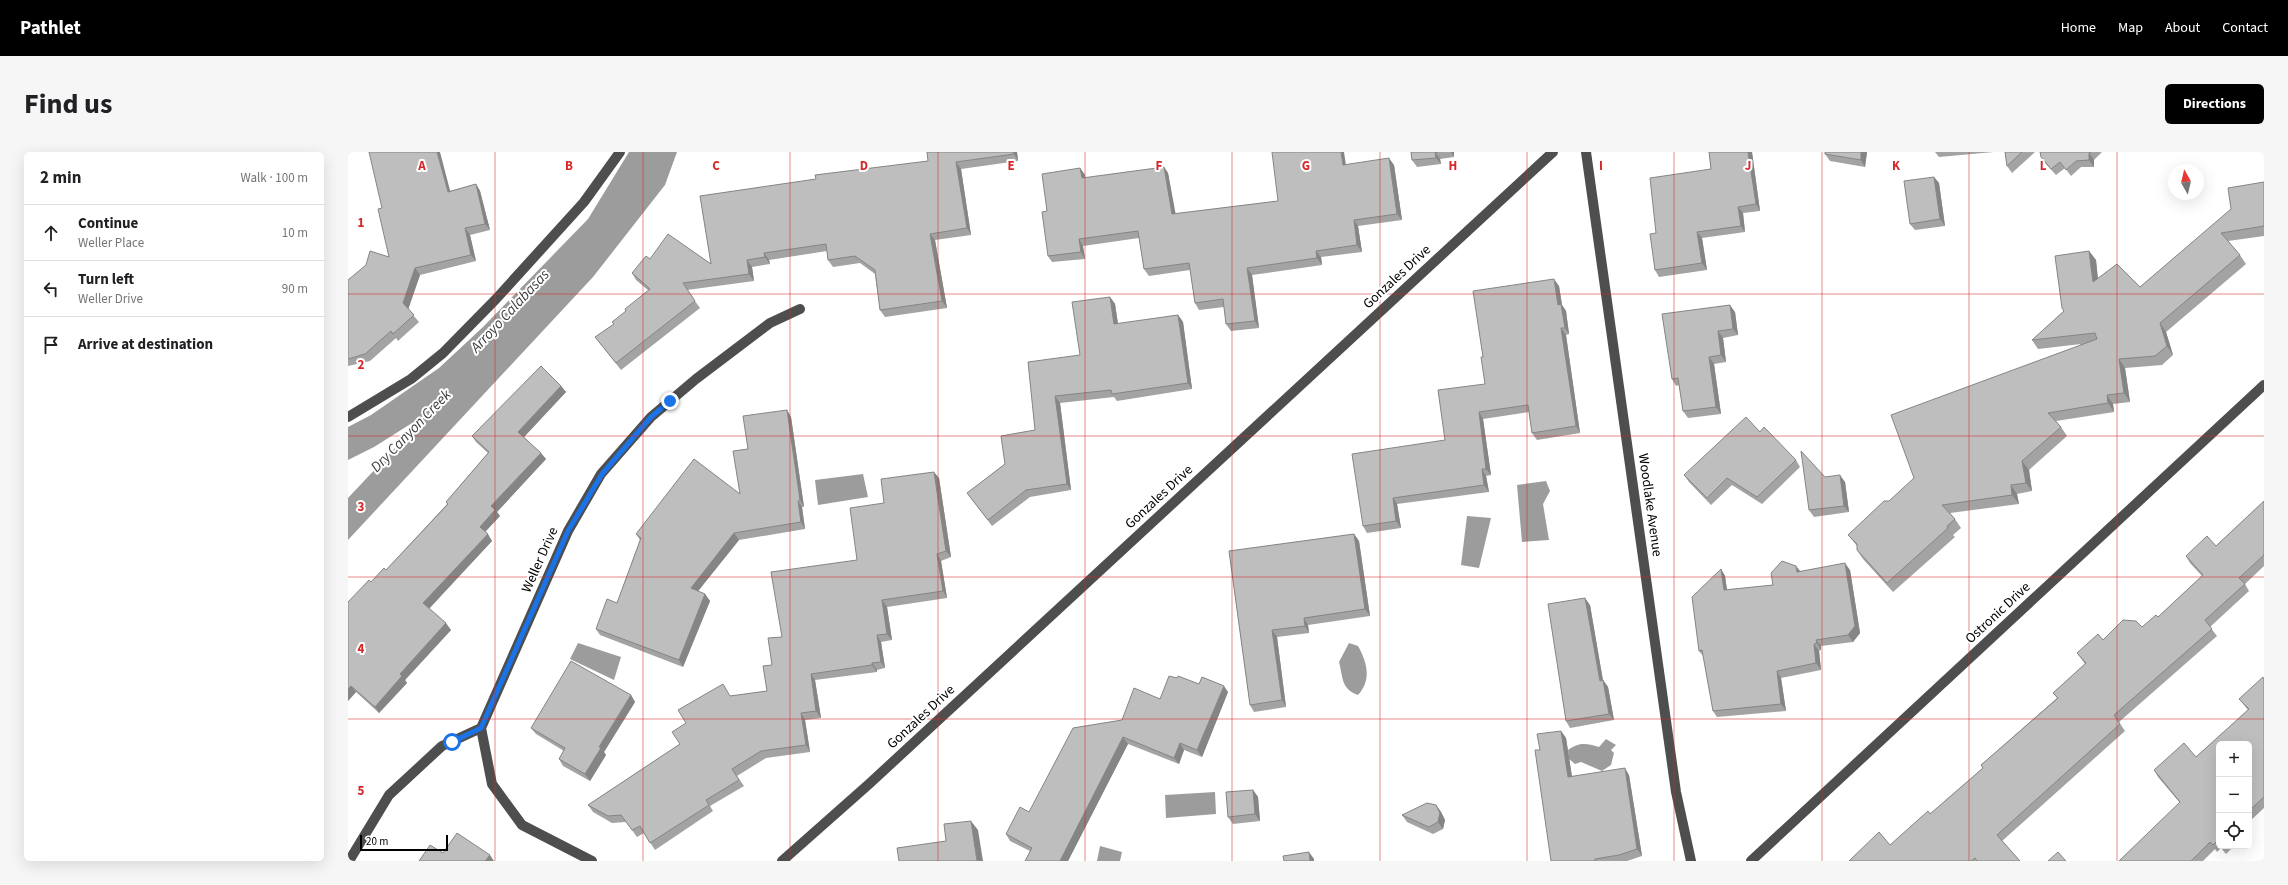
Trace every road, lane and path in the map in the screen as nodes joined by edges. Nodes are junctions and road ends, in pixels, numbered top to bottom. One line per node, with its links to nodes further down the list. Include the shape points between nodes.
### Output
1 (620, 152): 6 (street, via 584,202 443,353 411,379)
2 (1553, 152): 10 (street, Gonzales Drive, via 875,779)
3 (1586, 152): 11 (street, Woodlake Avenue, via 1676,792)
4 (800, 309): 7 (street, Weller Drive, via 770,323 696,379 651,417 602,474 568,531)
5 (2264, 385): 12 (street, Ostronic Drive)
6 (348, 417)
7 (481, 728): 8 (street, via 442,746 389,795); 9 (street, via 492,784 522,825)
8 (349, 861)
9 (592, 861)
10 (782, 861)
11 (1691, 861)
12 (1750, 861)

